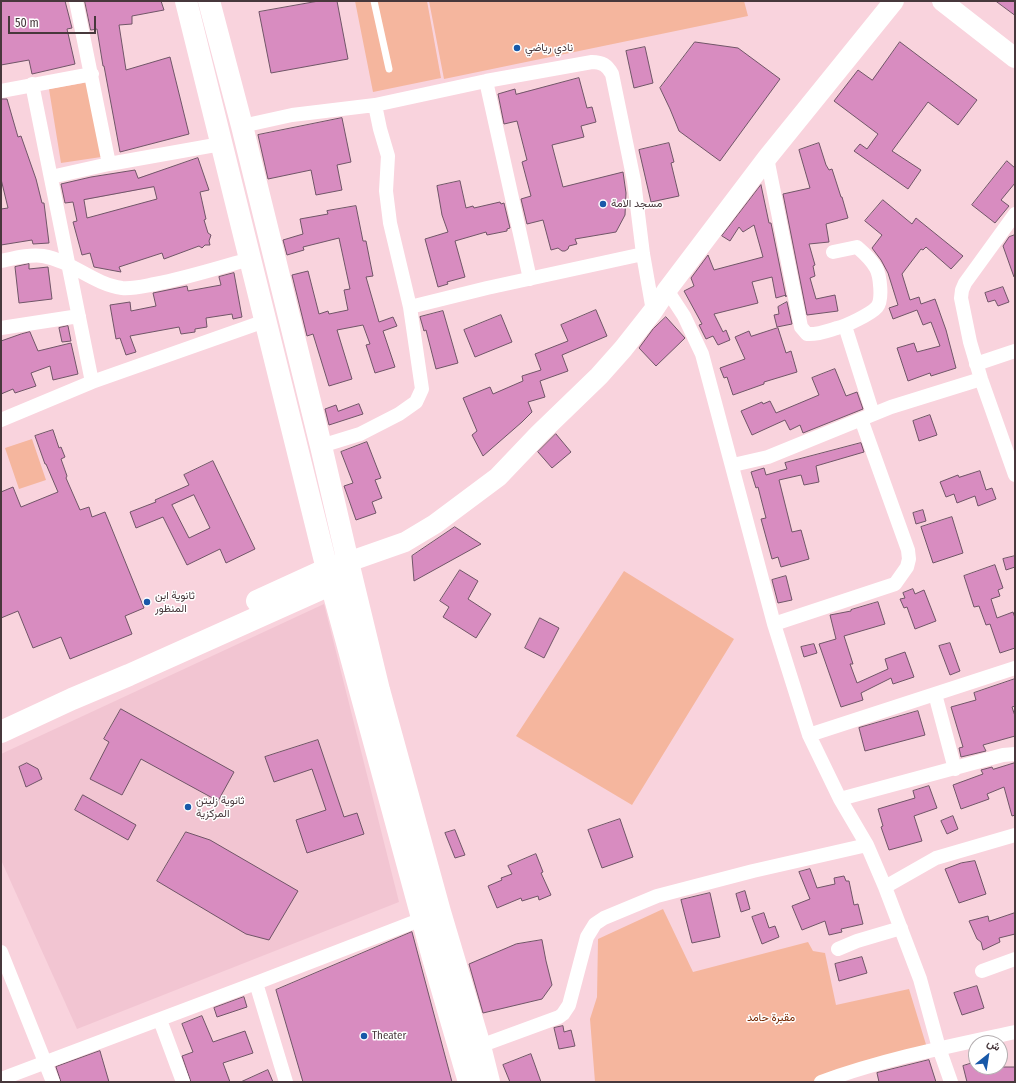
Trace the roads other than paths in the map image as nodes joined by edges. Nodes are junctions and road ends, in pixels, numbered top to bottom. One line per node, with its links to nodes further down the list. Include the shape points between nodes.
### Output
1 (76, 1): 9 (street)
2 (186, 1): 15 (main road)
3 (209, 1): 14 (main road)
4 (374, 1): 8 (lane)
5 (894, 1): 16 (main road)
6 (948, 3): 7 (main road)
7 (1015, 58)
8 (389, 69)
9 (92, 74): 11 (street); 17 (street)
10 (486, 81): 13 (street); 21 (street, via 592,62 605,64 609,68 634,181); 25 (street)
11 (32, 84): 12 (street); 18 (street)
12 (1, 90)
13 (375, 105): 14 (street, via 292,115); 27 (street, via 388,156 386,191 390,223)
14 (242, 126): 39 (main road)
15 (221, 144): 17 (street); 22 (main road)
16 (767, 158): 26 (main road); 31 (street, via 801,327 807,334 813,335)
17 (109, 164): 18 (street)
18 (51, 177): 24 (street)
19 (1015, 214): 34 (street, via 962,290 963,310)
20 (833, 252): 31 (street, via 857,247 876,269 880,286 878,306)
21 (643, 254): 25 (street); 28 (street)
22 (250, 259): 24 (street, via 178,280 133,288 98,282); 30 (main road)
23 (1, 261): 24 (street, via 44,256)
24 (69, 265): 29 (street)
25 (530, 279): 27 (street)
26 (668, 290): 28 (main road); 40 (street, via 702,354)
27 (410, 307): 39 (street, via 422,389 416,402 380,425)
28 (653, 311): 42 (main road, via 599,376 498,477 436,524 406,542)
29 (79, 316): 32 (street); 36 (street)
30 (265, 321): 36 (street); 42 (main road)
31 (845, 326): 37 (street)
32 (1, 328)
33 (1015, 351): 34 (street)
34 (976, 364): 35 (street)
35 (981, 379): 37 (street); 41 (street)
36 (92, 382): 38 (street)
37 (867, 416): 40 (street, via 768,457); 43 (street, via 908,550 908,567 895,584)
38 (1, 420)
39 (321, 446): 42 (main road)
40 (733, 465): 43 (street)
41 (1015, 475)
42 (340, 573): 46 (main road, via 131,660); 47 (main road, via 136,672 72,698); 55 (main road)
43 (774, 624): 48 (street)
44 (1015, 668): 45 (street)
45 (936, 694): 48 (street); 50 (street)
46 (1, 718)
47 (1, 732)
48 (809, 735): 51 (street)
49 (1015, 754): 50 (street)
50 (955, 768): 51 (street)
51 (840, 799): 53 (street)
52 (1015, 835): 54 (street, via 936,858)
53 (867, 845): 54 (street); 64 (street, via 657,896 604,918 595,924 587,937 569,1005 563,1014)
54 (885, 887): 56 (street)
55 (432, 916): 61 (street); 64 (main road); 71 (main road)
56 (901, 928): 57 (street); 65 (street, via 920,979)
57 (838, 949)
58 (1, 952): 66 (street)
59 (1015, 959): 60 (street)
60 (982, 971)
61 (256, 984): 62 (street); 70 (street)
62 (160, 1020): 66 (street); 69 (street)
63 (1015, 1032): 65 (street)
64 (480, 1046): 72 (main road)
65 (939, 1048): 73 (street); 74 (street)
66 (46, 1063): 67 (street); 68 (street)
67 (1, 1079)
68 (53, 1082)
69 (183, 1082)
70 (286, 1082)
71 (469, 1082)
72 (489, 1082)
73 (821, 1082)
74 (951, 1082)

